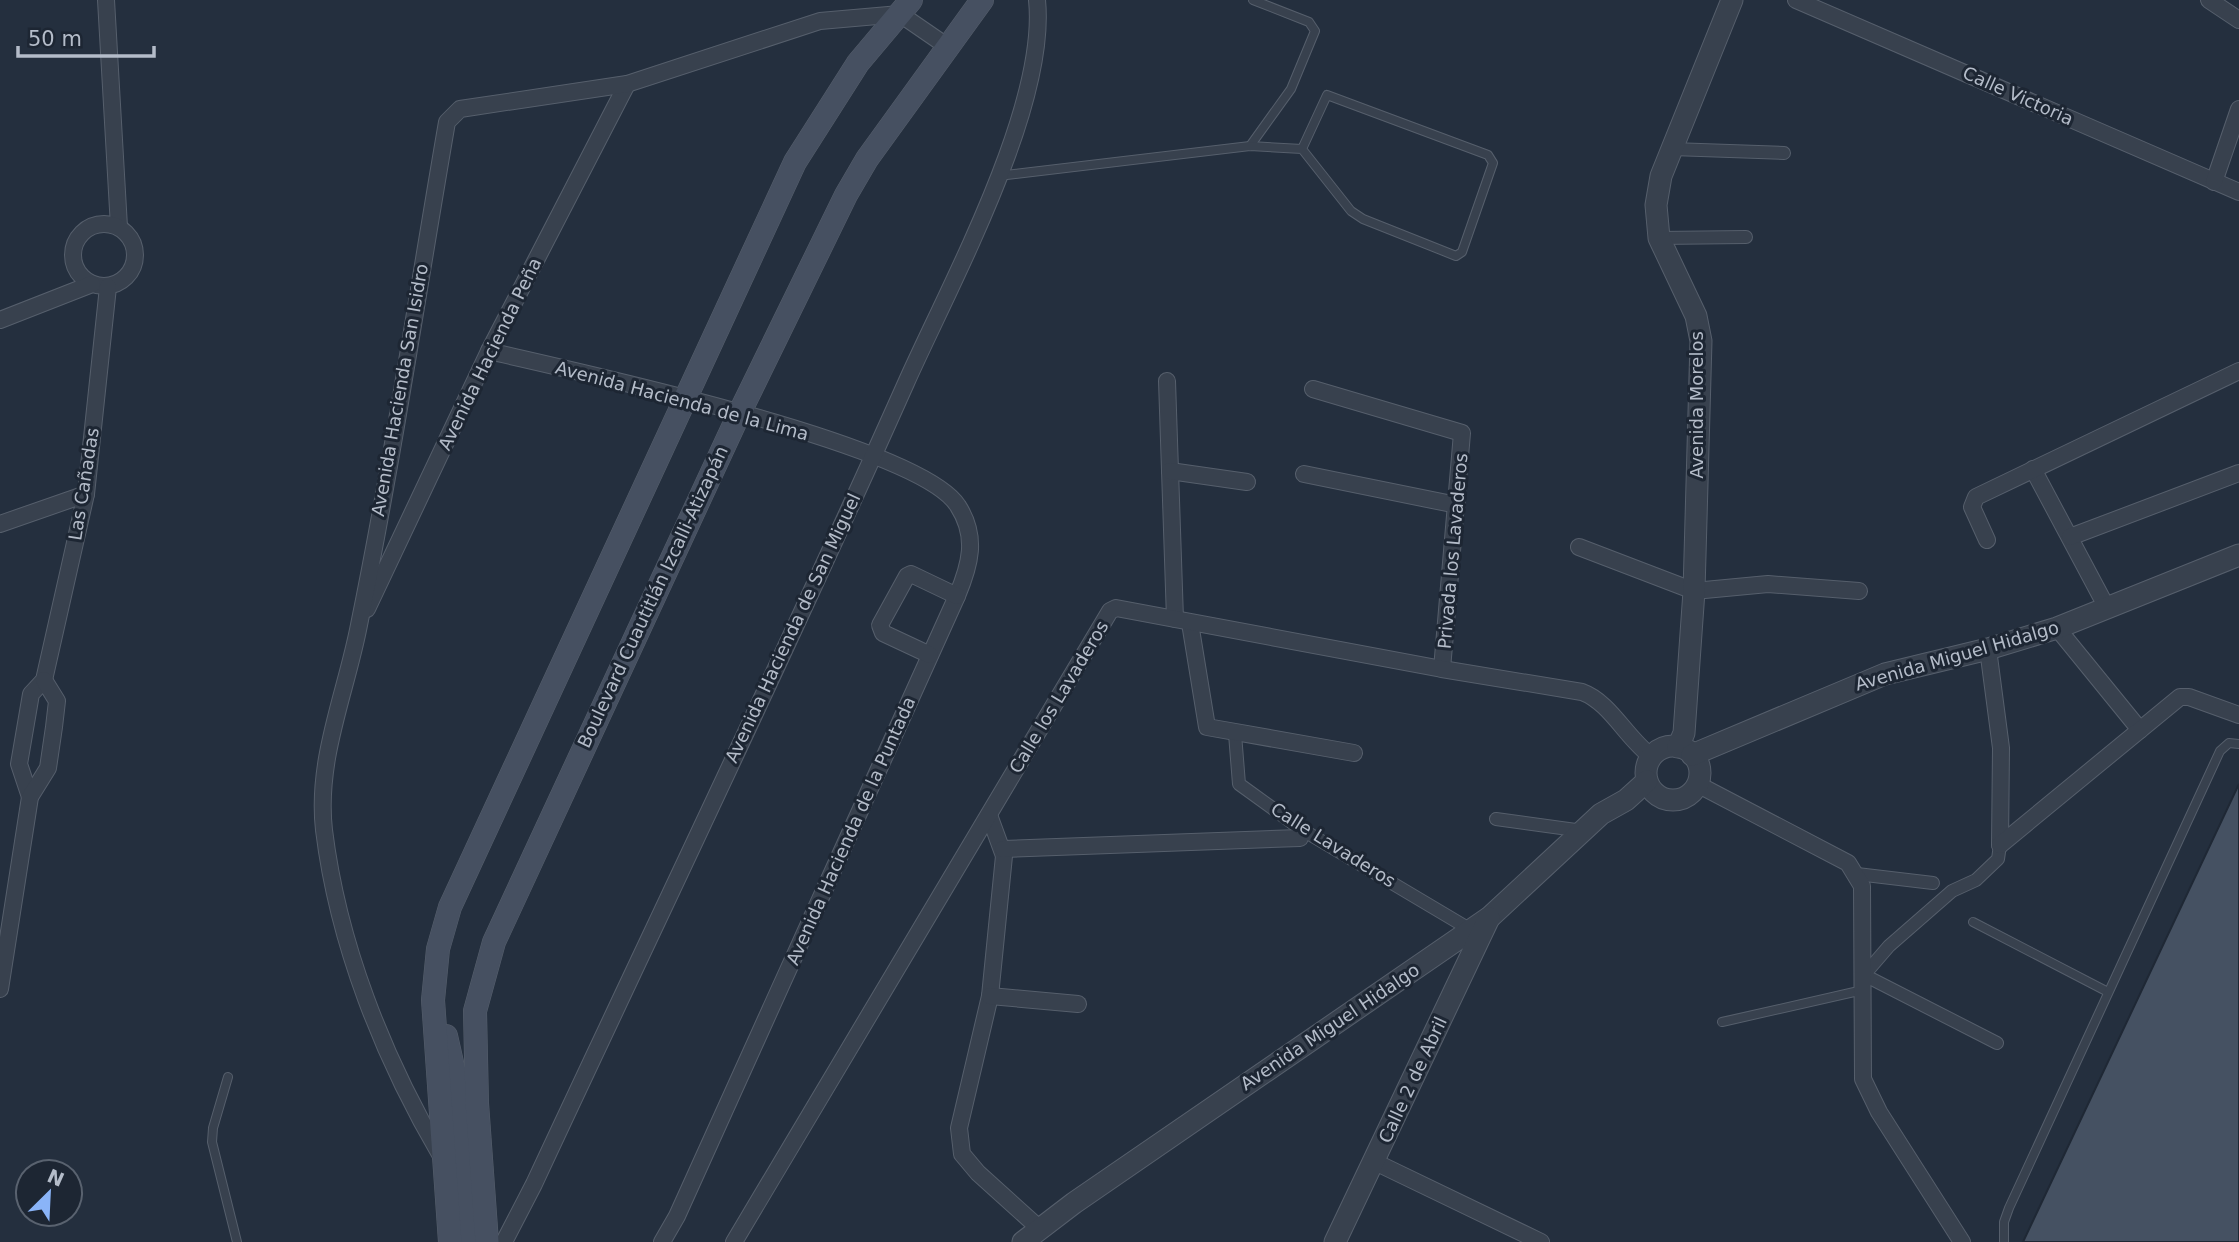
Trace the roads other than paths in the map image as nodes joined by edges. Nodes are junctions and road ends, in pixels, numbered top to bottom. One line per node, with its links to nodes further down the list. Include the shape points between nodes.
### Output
1 (106, 0): 20 (street)
2 (982, 0): 10 (main road, Boulevard Cuautitlán Izcalli-Atizapán)
3 (1037, 0): 17 (street, Avenida Hacienda de San Miguel, via 1034,64)
4 (1253, 0): 13 (lane, via 1309,22 1315,31 1292,89)
5 (1732, 0): 15 (street, Avenida Morelos)
6 (1796, 0): 18 (street, Calle Victoria)
7 (2209, 0): 9 (street)
8 (906, 7): 10 (street); 11 (street, Avenida Hacienda San Isidro, via 820,21); 29 (main road, via 858,63 795,162)
9 (2239, 20)
10 (948, 47): 30 (main road, Boulevard Cuautitlán Izcalli-Atizapán, via 846,195)
11 (627, 84): 25 (street, Avenida Hacienda Peña); 49 (street, Avenida Hacienda San Isidro, via 460,109 447,122)
12 (2239, 108): 18 (street)
13 (1250, 146): 14 (lane); 17 (lane)
14 (1303, 149): 14 (lane, via 1351,211 1363,219 1457,256 1462,252 1492,158 1328,95)
15 (1672, 149): 16 (street); 22 (street, Avenida Morelos, via 1656,205)
16 (1784, 153)
17 (998, 176): 31 (street, Avenida Hacienda de San Miguel)
18 (2214, 182): 19 (street, Calle Victoria)
19 (2239, 192)
20 (119, 227): 23 (street, via 135,245 136,261 129,275); 23 (street, via 89,228 74,245 76,268)
21 (1746, 237): 22 (street)
22 (1659, 238): 44 (street, Avenida Morelos, via 1696,316 1701,341)
23 (100, 286): 24 (street); 37 (street, Las Cañadas)
24 (0, 320)
25 (489, 351): 29 (street, Avenida Hacienda de la Lima); 49 (street, Avenida Hacienda Peña)
26 (2239, 371): 32 (street)
27 (1167, 381): 33 (street)
28 (1312, 389): 38 (street, Privada los Lavaderos, via 1462,433)
29 (684, 398): 30 (street, Avenida Hacienda de la Lima); 78 (main road, via 450,907 438,948)
30 (739, 414): 31 (street, Avenida Hacienda de la Lima); 80 (main road, Boulevard Cuautitlán Izcalli-Atizapán, via 507,911)
31 (874, 454): 46 (street, Avenida Hacienda de la Puntada, via 927,478 958,504 971,547 970,565); 93 (street, Avenida Hacienda de San Miguel)
32 (2033, 469): 40 (street); 41 (street, via 1972,502)
33 (1170, 471): 36 (street); 48 (street)
34 (2239, 473): 40 (street)
35 (1304, 474): 38 (street)
36 (1247, 482)
37 (86, 494): 39 (street); 54 (street, Las Cañadas)
38 (1457, 505): 53 (street, Privada los Lavaderos)
39 (0, 524)
40 (2070, 537): 47 (street)
41 (1987, 540)
42 (1579, 547): 44 (street)
43 (2239, 555): 47 (street, Avenida Miguel Hidalgo)
44 (1694, 591): 45 (street, via 1768,584); 61 (street, Avenida Morelos, via 1684,733)
45 (1859, 591)
46 (957, 596): 52 (street, Avenida Hacienda de la Puntada); 52 (street, via 911,574 880,625 884,633)
47 (2106, 606): 50 (street, Avenida Miguel Hidalgo)
48 (1183, 621): 53 (street, Calle los Lavaderos); 57 (street, via 1204,722 1207,727); 64 (street, Calle los Lavaderos, via 1123,607 1110,611)
49 (359, 627): 85 (street, Avenida Hacienda San Isidro, via 332,726 324,781 324,828 351,956 406,1096)
50 (2057, 628): 51 (street, Avenida Miguel Hidalgo); 56 (street)
51 (1987, 649): 61 (street, Avenida Miguel Hidalgo, via 1885,674 1807,704); 68 (street, via 2001,748)
52 (930, 655): 94 (street, Avenida Hacienda de la Puntada)
53 (1442, 669): 60 (street, Calle los Lavaderos, via 1590,695)
54 (44, 680): 63 (street, Las Cañadas, via 31,694 19,764); 63 (street, Las Cañadas, via 57,701 54,727 48,768)
55 (2236, 710): 56 (street, via 2185,696)
56 (2140, 730): 68 (street)
57 (1235, 734): 59 (street); 73 (street, Calle Lavaderos, via 1239,784)
58 (2239, 744): 76 (lane, via 2230,743 2220,751)
59 (1354, 753)
60 (1652, 757): 61 (street, via 1664,748); 62 (street, via 1647,764)
61 (1692, 762): 62 (street, via 1682,799 1667,799); 70 (street, via 1848,863)
62 (1650, 786): 66 (street, via 1601,814)
63 (30, 797): 75 (street, Las Cañadas)
64 (989, 815): 69 (street); 95 (street, Calle los Lavaderos)
65 (1496, 819): 66 (street)
66 (1583, 831): 73 (street, Calle 2 de Abril)
67 (1300, 838): 69 (street)
68 (2000, 845): 74 (street, via 1998,859 1976,880 1952,891 1889,946)
69 (1003, 849): 77 (street)
70 (1857, 874): 71 (street); 74 (street, via 1862,886)
71 (1933, 883)
72 (1973, 922): 76 (lane)
73 (1466, 942): 86 (street, Calle 2 de Abril); 87 (street, Avenida Miguel Hidalgo)
74 (1863, 982): 81 (lane); 82 (street); 98 (street, via 1863,1079)
75 (0, 989)
76 (2108, 992): 99 (lane, via 2009,1208)
77 (990, 996): 79 (street); 87 (street, via 959,1128 962,1154)
78 (433, 1000): 83 (main road); 85 (main road)
79 (1078, 1004)
80 (475, 1011): 83 (main road); 92 (main road, Boulevard Cuautitlán Izcalli-Atizapán)
81 (1721, 1022)
82 (1997, 1043)
83 (461, 1075): 90 (main road); 91 (main road)
84 (228, 1077): 88 (lane, via 212,1142)
85 (444, 1161): 89 (main road)
86 (1375, 1161): 96 (street, Calle 2 de Abril); 97 (street)
87 (1032, 1235)
88 (237, 1242)
89 (450, 1242)
90 (468, 1242)
91 (481, 1242)
92 (487, 1242)
93 (504, 1242)
94 (662, 1242)
95 (734, 1242)
96 (1335, 1242)
97 (1541, 1242)
98 (1962, 1242)
99 (2004, 1242)

